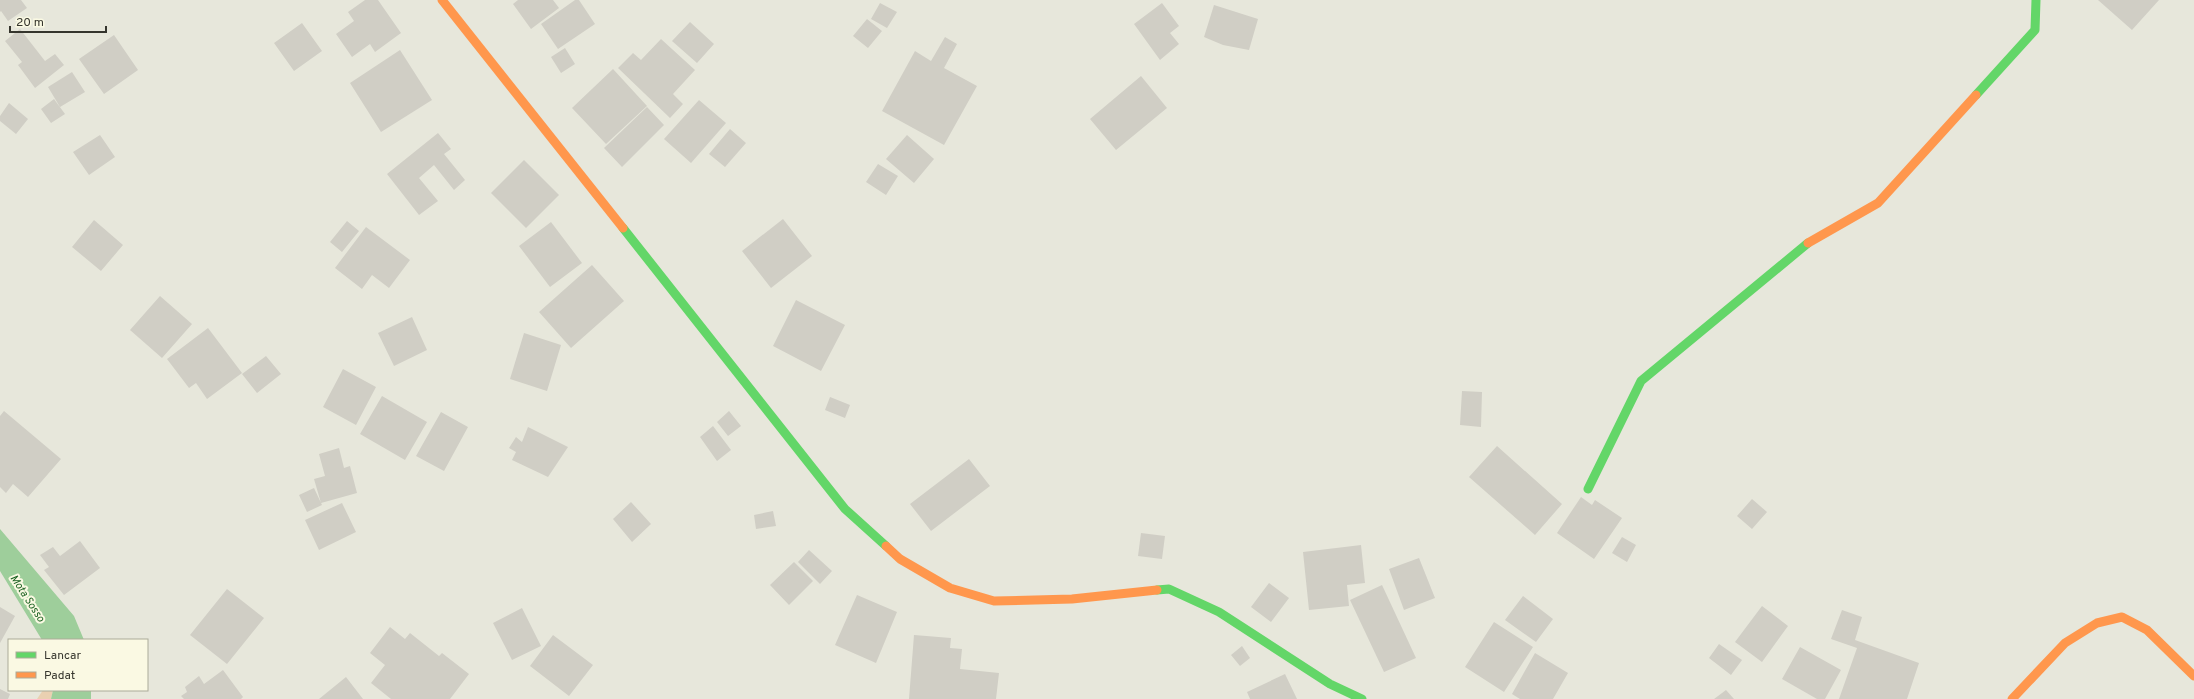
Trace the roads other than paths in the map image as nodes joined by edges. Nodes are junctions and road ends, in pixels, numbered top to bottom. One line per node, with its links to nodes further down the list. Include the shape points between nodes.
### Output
1 (442, 0): 5 (street, via 845,509 900,559 950,588 994,601 1072,599 1169,589 1219,612 1330,684)
2 (2036, 0): 3 (street, via 2035,30 1878,203 1812,239 1641,381)
3 (1588, 488)
4 (2194, 676): 6 (street, via 2147,630 2122,617 2097,623 2065,643)
5 (1362, 699)
6 (2012, 699)

